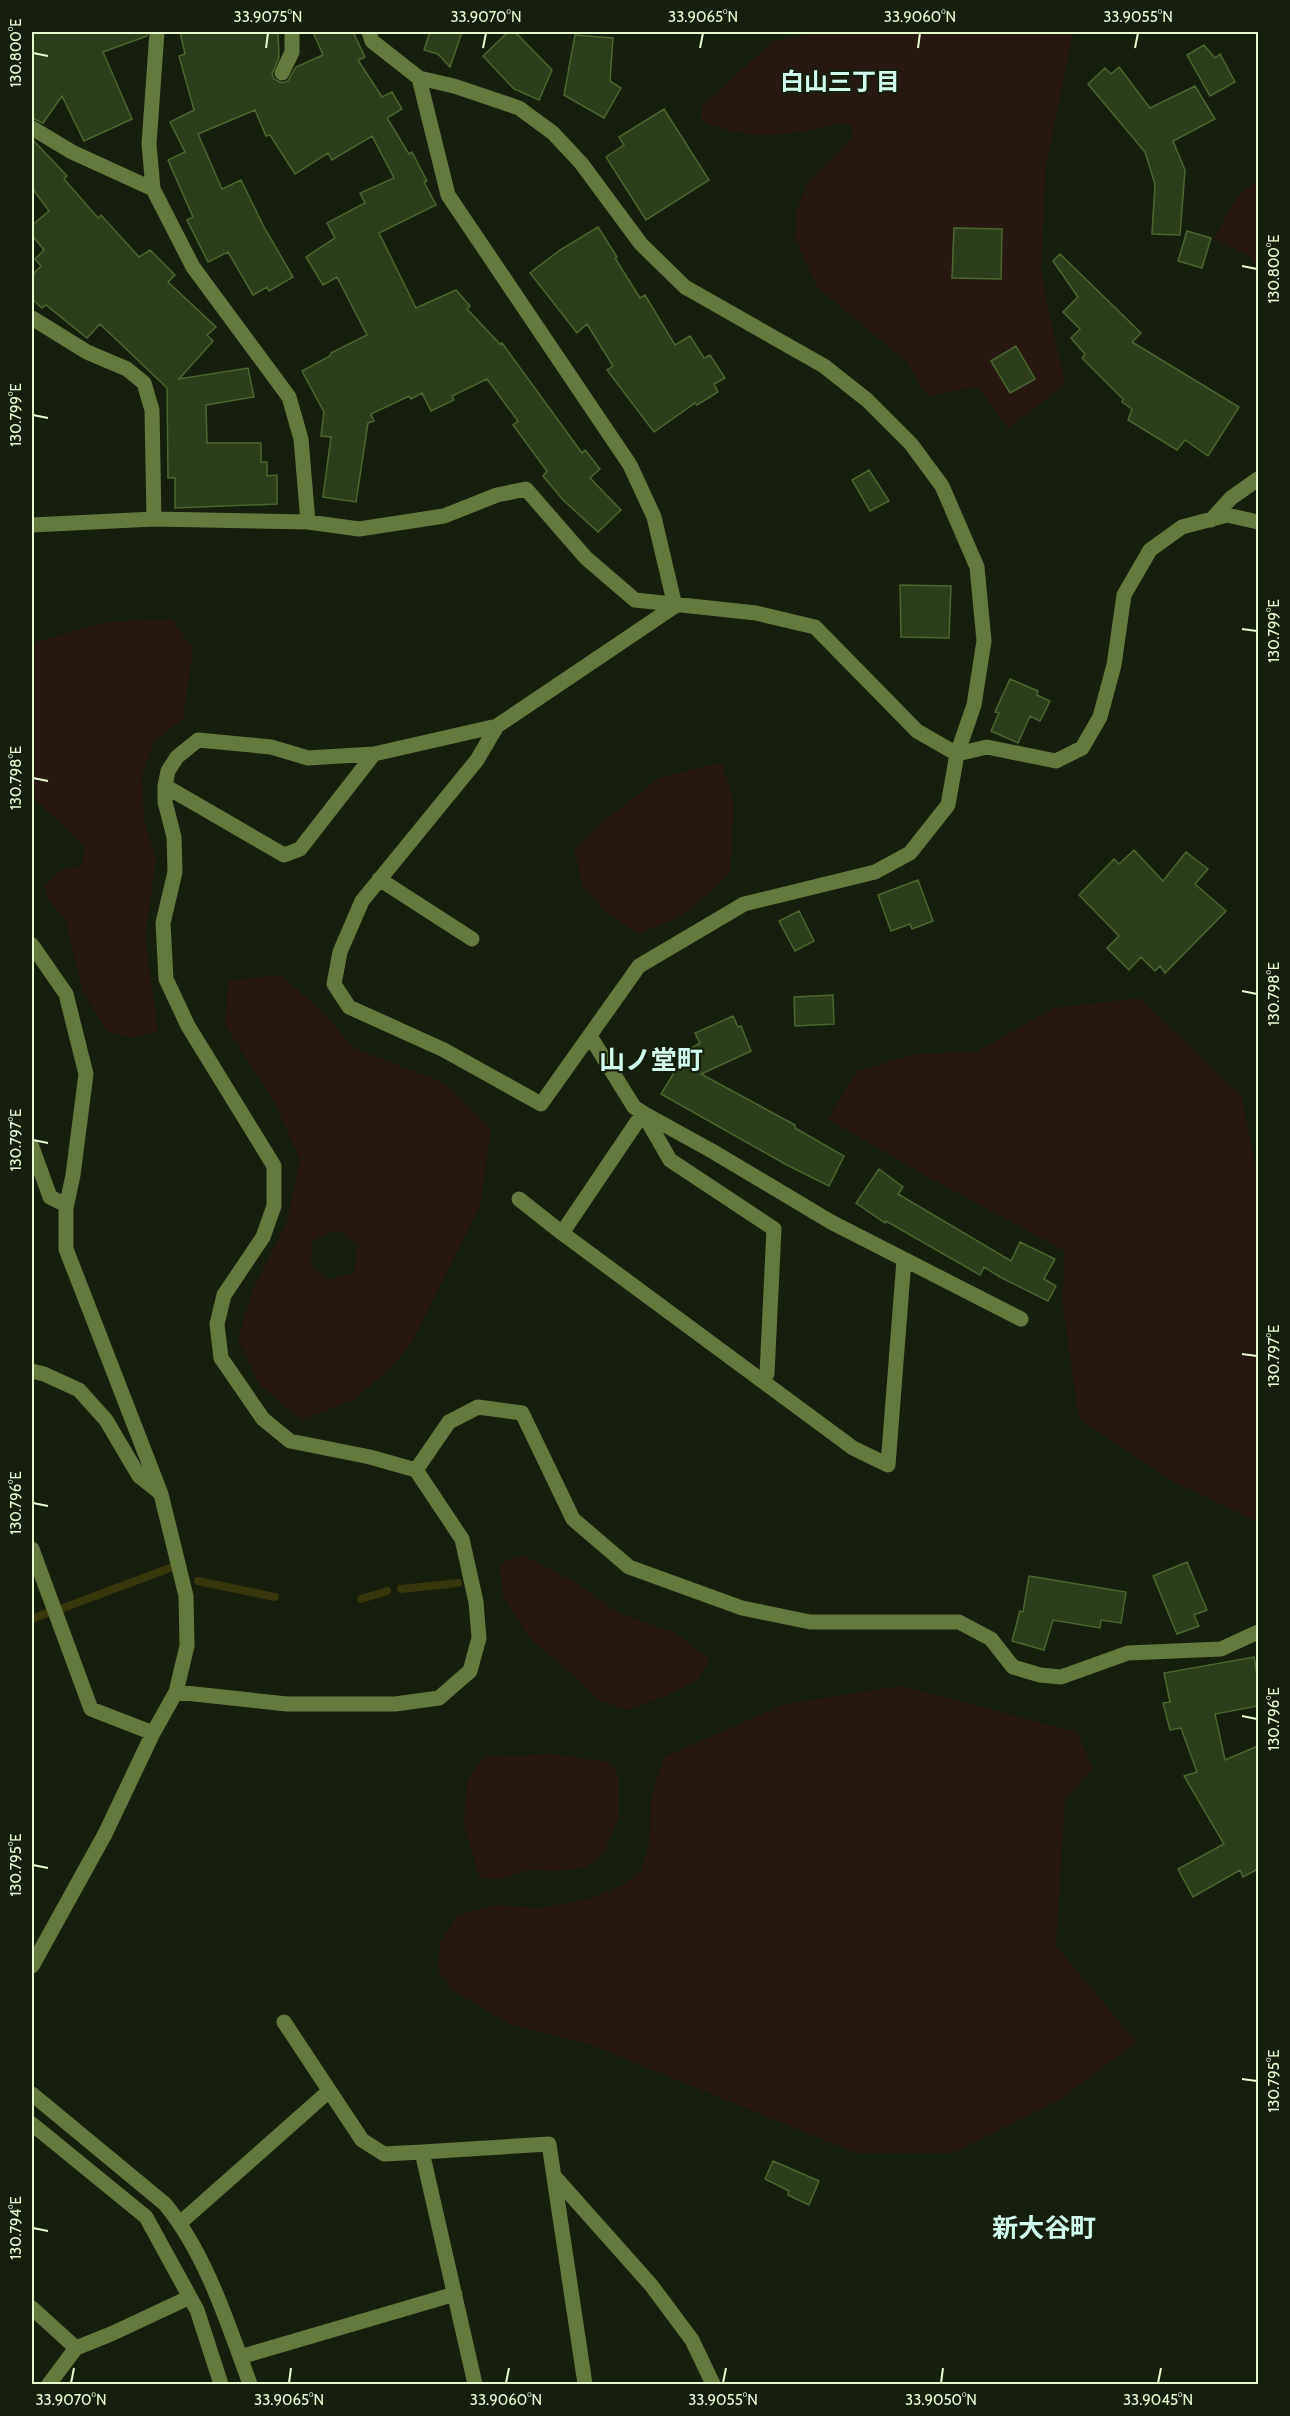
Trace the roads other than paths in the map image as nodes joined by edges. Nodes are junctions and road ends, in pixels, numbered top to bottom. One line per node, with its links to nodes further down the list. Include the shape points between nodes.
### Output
1 (157, 32): 7 (street, via 149,144)
2 (292, 32): 4 (street, via 292,52)
3 (369, 32): 5 (street, via 372,41)
4 (282, 73)
5 (419, 78): 15 (street, via 448,195 630,465 654,517); 17 (street, via 519,108 553,133 581,163 641,244 685,287 824,366 867,400 911,444 942,486 977,567 984,640 974,705)
6 (32, 128): 7 (street, via 72,152)
7 (153, 189): 12 (street, via 193,267 289,397 301,439)
8 (32, 318): 10 (street, via 87,352 127,369 144,383 152,410)
9 (1258, 479): 11 (street, via 1231,498)
10 (154, 519): 12 (street); 14 (street)
11 (1211, 519): 13 (street, via 1227,515); 17 (street, via 1182,528 1150,550 1124,595 1114,665 1100,717 1082,748 1056,761 987,747)
12 (308, 522): 15 (street, via 358,529 444,516 497,495 525,489 586,558 635,600)
13 (1258, 522)
14 (32, 525)
15 (675, 606): 16 (street); 17 (street, via 756,613 815,627 917,731)
16 (497, 726): 18 (street); 20 (street, via 471,768)
17 (957, 753): 23 (street, via 948,805 910,853 875,872 744,904 639,966)
18 (374, 754): 19 (street, via 308,758 271,747 198,740 177,757); 19 (street, via 300,849 284,855)
19 (165, 786): 33 (street, via 174,837 175,872 164,923 166,979 188,1026 274,1166 274,1206 263,1237 224,1295 217,1324 221,1358 263,1419 290,1441)
20 (380, 879): 21 (street); 23 (street, via 362,901 340,952 334,984 349,1007 444,1050 541,1104)
21 (472, 939)
22 (32, 945): 27 (street, via 66,994 86,1074)
23 (590, 1036): 24 (street, via 634,1107)
24 (643, 1113): 28 (street); 29 (street); 32 (street, via 670,1160 774,1229)
25 (32, 1147): 27 (street, via 50,1197)
26 (519, 1199): 28 (street)
27 (66, 1205): 34 (street, via 66,1249)
28 (562, 1233): 29 (street, via 853,1448 888,1465)
29 (904, 1260): 30 (street)
30 (1021, 1319)
31 (32, 1371): 34 (street, via 79,1390 106,1420 139,1476)
32 (767, 1374)
33 (416, 1470): 36 (street, via 449,1422 478,1407 522,1413 573,1519 628,1567 742,1608 810,1622 959,1622 991,1639 1014,1667 1040,1675 1061,1677 1128,1653 1221,1649); 37 (street, via 462,1539 476,1602 479,1638 470,1671 438,1698 395,1704 287,1704)
34 (161, 1494): 37 (street, via 186,1596 187,1646)
35 (32, 1549): 38 (street, via 91,1709)
36 (1258, 1632)
37 (176, 1692): 38 (street)
38 (153, 1733): 39 (street, via 105,1834)
39 (32, 1966)
40 (284, 2022): 41 (street)
41 (329, 2091): 44 (street, via 362,2140 384,2154); 46 (street)
42 (32, 2094): 46 (street, via 165,2204)
43 (32, 2124): 48 (street, via 146,2217)
44 (422, 2152): 45 (street, via 549,2144); 47 (street)
45 (554, 2176): 56 (street); 57 (street, via 651,2285 692,2340)
46 (180, 2223): 51 (street, via 221,2305)
47 (455, 2294): 51 (street); 55 (street)
48 (188, 2298): 50 (street); 53 (street, via 196,2310)
49 (32, 2308): 50 (street)
50 (76, 2348): 52 (street)
51 (240, 2357): 54 (street)
52 (49, 2385)
53 (221, 2385)
54 (250, 2385)
55 (475, 2385)
56 (585, 2385)
57 (713, 2385)

